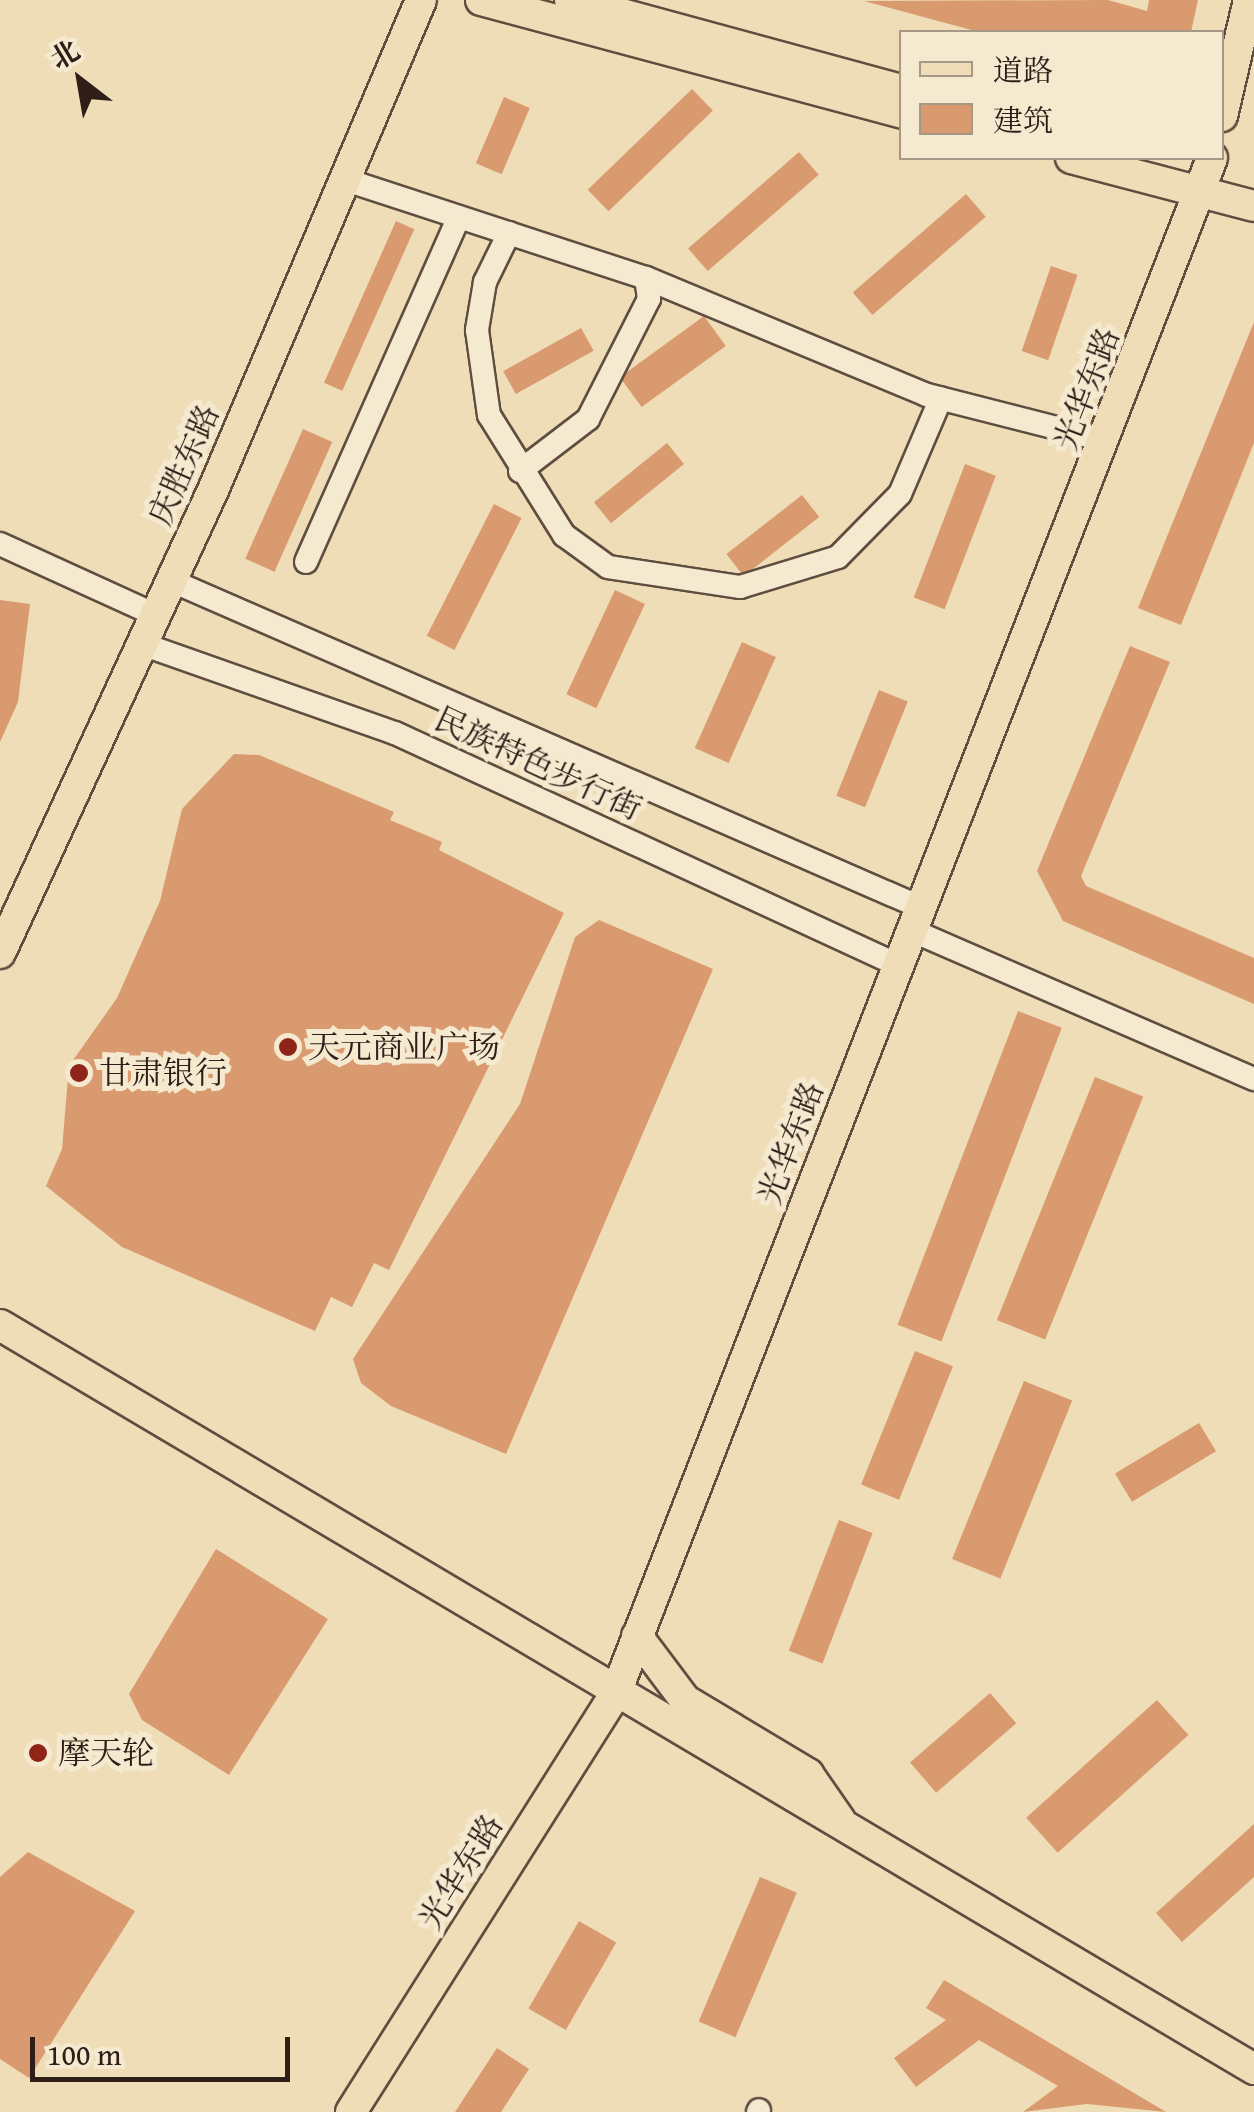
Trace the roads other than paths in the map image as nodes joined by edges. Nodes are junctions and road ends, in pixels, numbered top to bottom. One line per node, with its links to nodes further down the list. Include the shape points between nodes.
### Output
1 (420, 0): 11 (main road, 庆胜东路)
2 (482, 0): 7 (main road)
3 (570, 0): 5 (main road)
4 (1249, 0): 6 (main road)
5 (899, 89)
6 (1224, 107)
7 (899, 112)
8 (1088, 160): 10 (main road)
9 (1157, 160): 10 (main road)
10 (1207, 174): 12 (main road); 13 (main road); 18 (main road, 光华东路)
11 (344, 179): 14 (street); 22 (main road, 庆胜东路)
12 (1254, 185)
13 (1254, 206)
14 (459, 217): 15 (street); 21 (street)
15 (509, 233): 16 (street); 19 (street, via 485,282 477,330 488,414)
16 (646, 278): 17 (street); 19 (street, via 648,298 588,419)
17 (941, 398): 18 (street); 19 (street, via 900,494 873,530 797,576 740,587 608,567 564,535)
18 (1104, 440): 25 (main road, 光华东路)
19 (520, 471)
20 (0, 544): 23 (street)
21 (306, 562)
22 (172, 581): 23 (main road, 庆胜东路); 25 (street, 民族特色步行街)
23 (156, 615): 24 (main road, 庆胜东路)
24 (142, 644): 26 (main road, 庆胜东路); 27 (street, 民族特色步行街, via 396,733)
25 (916, 919): 27 (main road, 光华东路); 28 (street, 民族特色步行街)
26 (0, 953)
27 (898, 965): 30 (main road, 光华东路)
28 (1254, 1079)
29 (0, 1325): 31 (main road)
30 (638, 1636): 31 (main road, 光华东路); 32 (main road, via 685,1700 808,1774)
31 (615, 1695): 32 (main road); 34 (main road, 光华东路)
32 (847, 1831): 33 (main road)
33 (1254, 2069)
34 (351, 2112)

